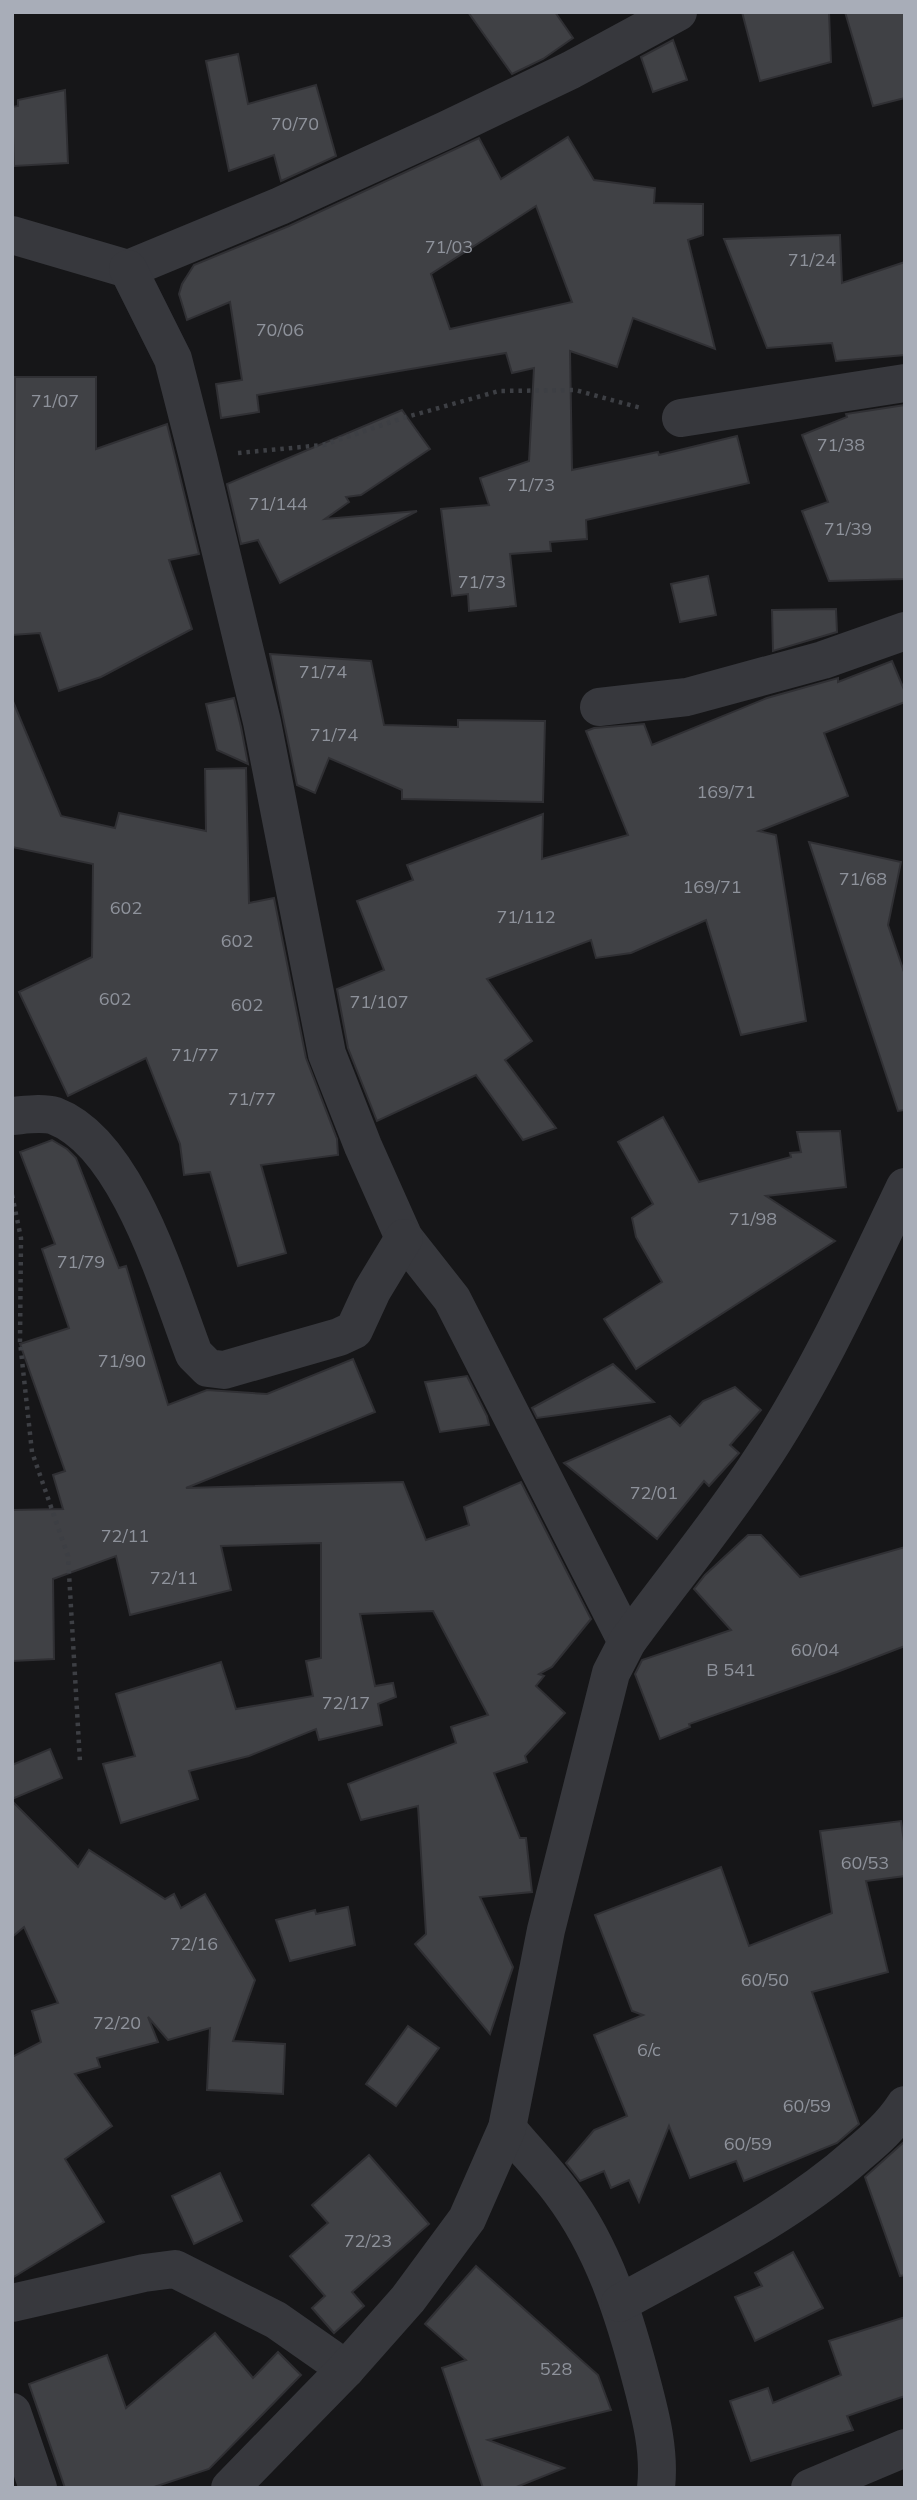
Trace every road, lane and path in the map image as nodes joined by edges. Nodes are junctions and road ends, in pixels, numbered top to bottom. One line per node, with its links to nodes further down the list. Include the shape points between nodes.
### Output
1 (678, 12): 3 (street, via 446,130)
2 (12, 235): 3 (street)
3 (128, 269): 6 (street, via 173,359)
4 (905, 383): 5 (street)
5 (681, 418): 6 (path, via 575,390 499,391 323,445)
6 (198, 457): 13 (street, via 262,722 327,1054)
7 (905, 631): 8 (street, via 823,660 687,697)
8 (599, 707)
9 (12, 1116): 13 (street, via 53,1115 75,1127 121,1177 194,1354 208,1368 224,1370 354,1330)
10 (905, 1187): 12 (street)
11 (12, 1195): 15 (path, via 21,1238 20,1342 32,1452 68,1556)
12 (896, 1232): 14 (street, via 869,1263 758,1464)
13 (404, 1238): 14 (street, via 452,1299)
14 (627, 1642): 17 (street, via 611,1672 546,1930)
15 (80, 1762)
16 (905, 2105): 19 (street, via 885,2131 785,2211)
17 (507, 2128): 19 (street, via 563,2193); 20 (street, via 467,2219 408,2299)
18 (12, 2303): 20 (street, via 175,2269 276,2320)
19 (621, 2303): 25 (street, via 650,2416 659,2466)
20 (346, 2369): 24 (street)
21 (12, 2412): 23 (street)
22 (905, 2448): 26 (street)
23 (38, 2488)
24 (230, 2488)
25 (656, 2488)
26 (810, 2488)

